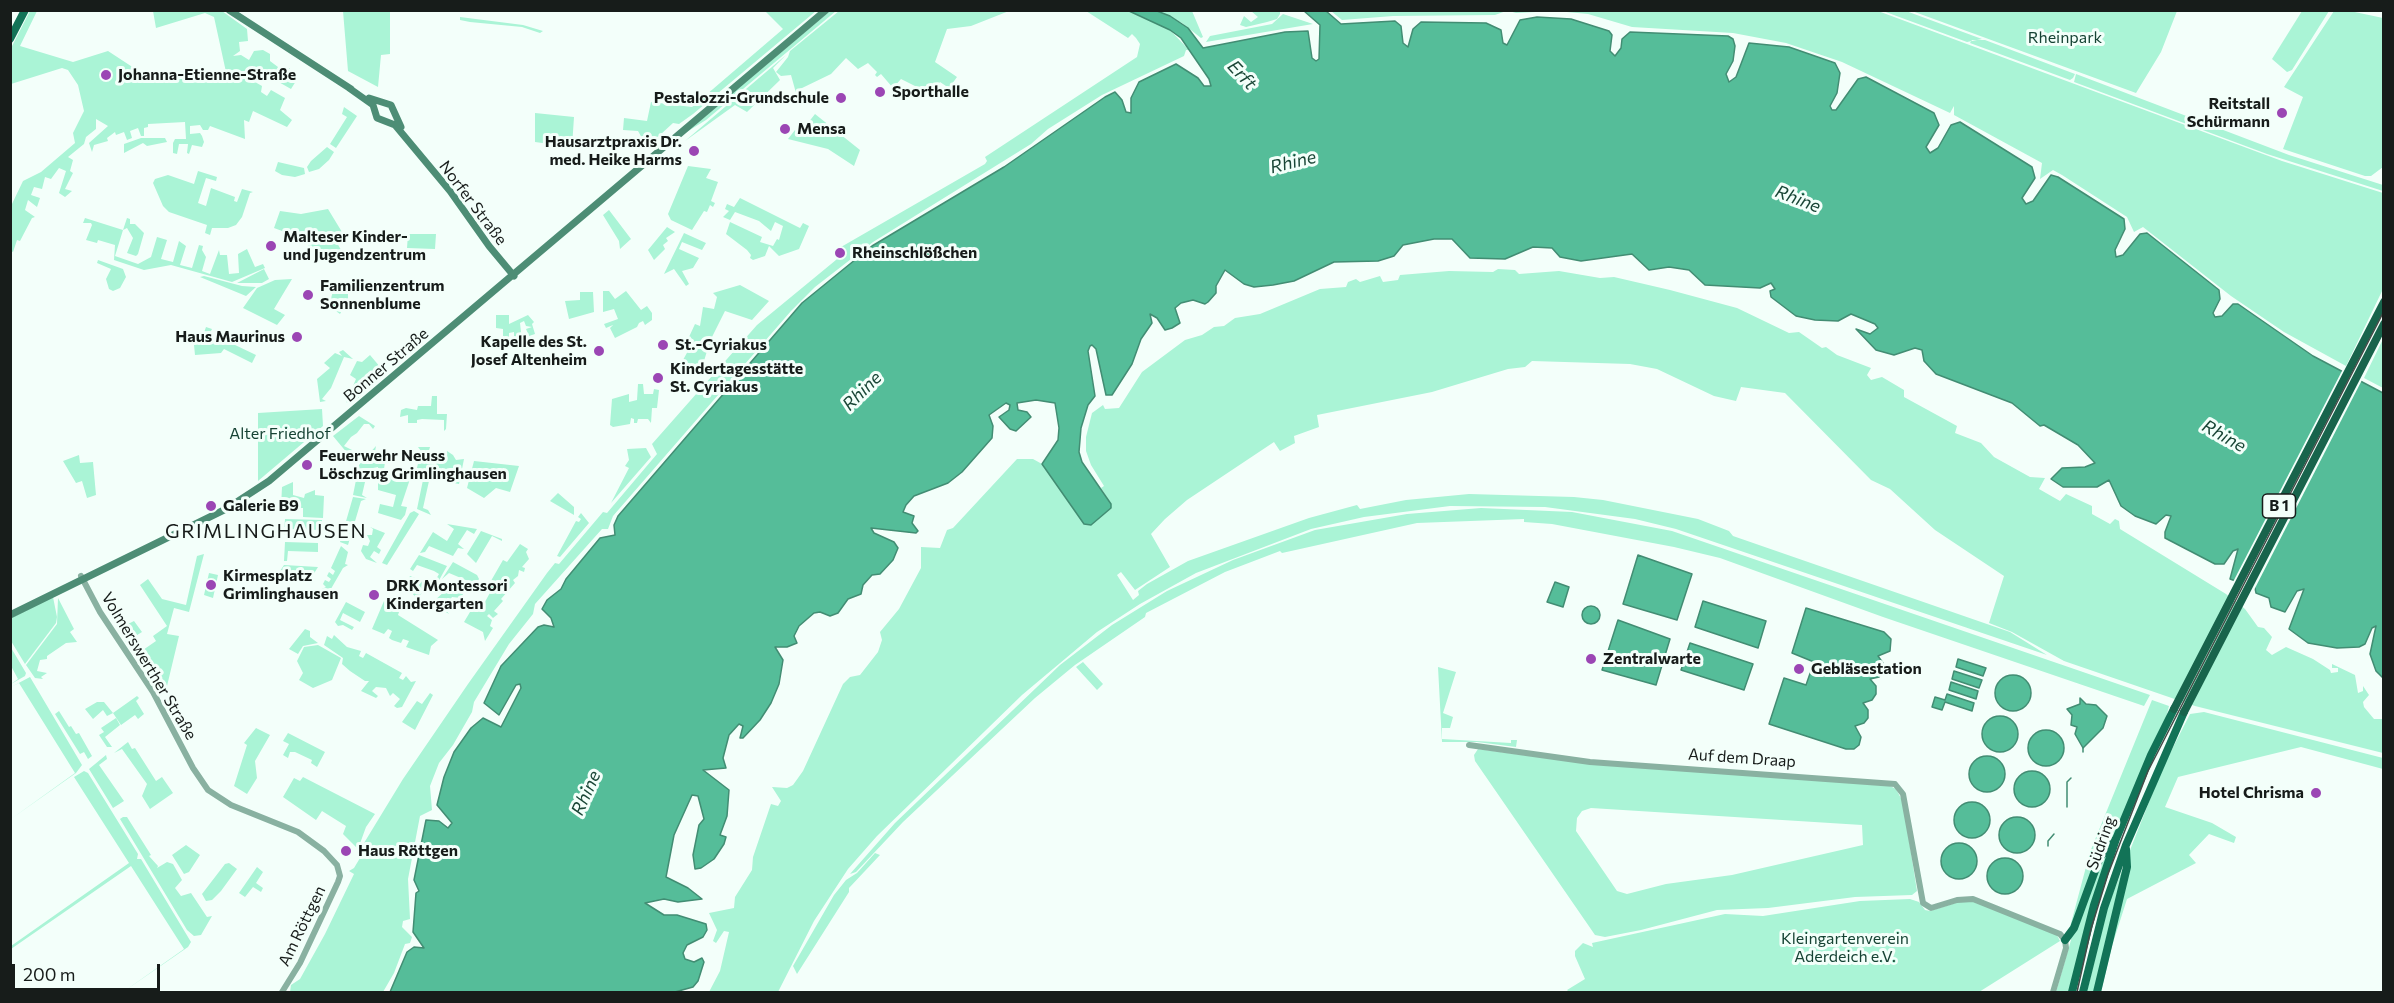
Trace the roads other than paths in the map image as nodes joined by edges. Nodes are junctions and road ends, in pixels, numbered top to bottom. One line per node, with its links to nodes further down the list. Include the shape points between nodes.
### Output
1 (25, 10): 4 (main road)
2 (229, 10): 5 (main road, Norfer Straße)
3 (826, 10): 9 (main road, Bonner Straße)
4 (10, 39)
5 (378, 106): 6 (main road, Norfer Straße, via 391,105); 7 (main road, Norfer Straße, via 377,118)
6 (393, 115): 7 (main road); 8 (main road, Norfer Straße)
7 (387, 121): 8 (main road, Norfer Straße)
8 (411, 145): 9 (main road, Norfer Straße)
9 (514, 276): 12 (main road, Bonner Straße, via 254,492)
10 (2384, 302): 14 (highway, B 1)
11 (2384, 324): 15 (highway, B 1)
12 (82, 578): 13 (main road, Bonner Straße); 19 (street, Volmerswerther Straße, via 208,789 231,805 298,832 324,851)
13 (10, 615)
14 (2174, 709): 17 (main road, Südring / B 1)
15 (2184, 712): 18 (main road, Südring / B 1)
16 (1469, 746): 20 (street, Auf dem Draap, via 1590,762 1895,784 1903,794 1921,898 1930,908 1957,900 1979,901 2056,932)
17 (2116, 839): 20 (main road, via 2100,857 2074,928); 23 (main road, Südring / B 1, via 2094,905)
18 (2126, 845): 24 (main road, Südring / B 1, via 2104,908); 25 (main road, via 2127,867)
19 (338, 869): 21 (street, Am Röttgen, via 338,882)
20 (2065, 940): 22 (street)
21 (282, 993)
22 (2053, 993)
23 (2072, 993)
24 (2083, 993)
25 (2097, 993)

